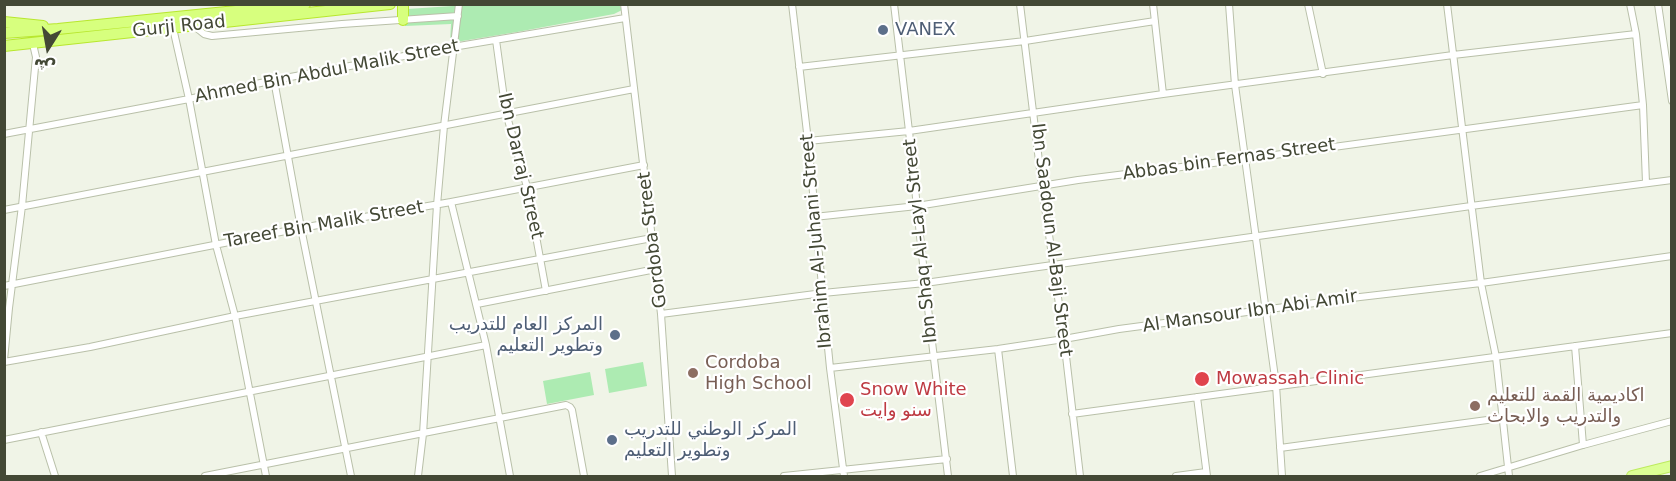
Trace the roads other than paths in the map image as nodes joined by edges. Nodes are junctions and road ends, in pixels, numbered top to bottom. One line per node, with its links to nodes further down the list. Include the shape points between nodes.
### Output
1 (305, 4): 22 (highway, Gurji Road)
2 (390, 4): 20 (highway, Gurji Road)
3 (403, 4): 17 (highway)
4 (459, 4): 15 (street)
5 (624, 4): 16 (street, Gordoba Street)
6 (792, 4): 32 (street, Ibrahim Al-Juhani Street)
7 (894, 4): 31 (street, Ibn Shaq Al-Layl Street)
8 (1020, 4): 26 (street, Ibn Saadoun Al-Baji Street)
9 (1153, 4): 18 (street)
10 (1229, 4): 35 (street)
11 (1308, 4): 33 (street)
12 (1447, 4): 30 (street)
13 (1630, 4): 24 (street)
14 (1658, 4): 39 (street)
15 (458, 16): 17 (street); 29 (street)
16 (625, 18): 25 (street, Ahmed Bin Abdul Malik Street); 36 (street, Gordoba Street)
17 (403, 20): 20 (street, via 212,36)
18 (1155, 21): 26 (street); 37 (street)
19 (4, 22): 22 (highway)
20 (194, 26): 21 (highway, Gurji Road)
21 (173, 28): 27 (highway, Gurji Road); 38 (street)
22 (58, 29): 23 (highway, Gurji Road)
23 (4, 33)
24 (1636, 34): 30 (street); 40 (street)
25 (496, 40): 29 (street, Ahmed Bin Abdul Malik Street); 41 (street, Ibn Darraj Street)
26 (1024, 41): 31 (street); 42 (street, Ibn Saadoun Al-Baji Street)
27 (33, 44): 28 (highway, Gurji Road); 45 (street, via 36,57)
28 (4, 46)
29 (453, 47): 34 (street, Ahmed Bin Abdul Malik Street); 43 (street)
30 (1453, 55): 33 (street); 44 (street)
31 (900, 56): 32 (street); 46 (street, Ibn Shaq Al-Layl Street)
32 (799, 67): 48 (street, Ibrahim Al-Juhani Street)
33 (1323, 74): 35 (street)
34 (274, 80): 38 (street, Ahmed Bin Abdul Malik Street); 49 (street)
35 (1236, 85): 37 (street); 50 (street)
36 (634, 89): 41 (street); 51 (street, Gordoba Street)
37 (1163, 94): 42 (street)
38 (189, 99): 45 (street, Ahmed Bin Abdul Malik Street); 52 (street)
39 (1671, 100)
40 (1643, 105): 44 (street, Abbas bin Fernas Street); 54 (street)
41 (506, 113): 43 (street); 56 (street, Ibn Darraj Street)
42 (1034, 113): 46 (street); 55 (street, Ibn Saadoun Al-Baji Street)
43 (444, 126): 49 (street); 58 (street)
44 (1463, 129): 50 (street, Abbas bin Fernas Street); 61 (street)
45 (29, 130): 47 (street, Ahmed Bin Abdul Malik Street); 59 (street)
46 (909, 131): 48 (street); 60 (street, Ibn Shaq Al-Layl Street)
47 (4, 134)
48 (808, 141): 63 (street, Ibrahim Al-Juhani Street)
49 (288, 154): 52 (street); 64 (street)
50 (1245, 159): 55 (street, Abbas bin Fernas Street); 65 (street)
51 (644, 165): 56 (street, Tareef Bin Malik Street); 66 (street, Gordoba Street)
52 (202, 171): 59 (street); 67 (street)
53 (1671, 180): 54 (street)
54 (1646, 183): 61 (street)
55 (1042, 186): 60 (street, Abbas bin Fernas Street); 70 (street, Ibn Saadoun Al-Baji Street)
56 (527, 187): 57 (street, Tareef Bin Malik Street); 69 (street, Ibn Darraj Street)
57 (451, 202): 58 (street, Tareef Bin Malik Street); 72 (street)
58 (437, 205): 64 (street, Tareef Bin Malik Street); 73 (street)
59 (22, 206): 62 (street); 76 (street)
60 (917, 206): 63 (street, Abbas bin Fernas Street); 74 (street, Ibn Shaq Al-Layl Street)
61 (1471, 206): 65 (street); 75 (street)
62 (4, 210)
63 (814, 217): 79 (street, Ibrahim Al-Juhani Street)
64 (301, 228): 67 (street, Tareef Bin Malik Street); 80 (street)
65 (1256, 236): 70 (street); 82 (street)
66 (652, 238): 69 (street); 71 (street, Gordoba Street)
67 (216, 245): 76 (street, Tareef Bin Malik Street); 84 (street)
68 (1671, 256): 75 (street, Al Mansour Ibn Abi Amir)
69 (540, 259): 72 (street); 78 (street, Ibn Darraj Street)
70 (1053, 264): 74 (street); 86 (street, Ibn Saadoun Al-Baji Street)
71 (656, 269): 78 (street); 83 (street, Gordoba Street)
72 (469, 272): 73 (street); 81 (street)
73 (432, 279): 80 (street); 90 (street)
74 (925, 283): 79 (street); 91 (street, Ibn Shaq Al-Layl Street)
75 (1481, 283): 82 (street, Al Mansour Ibn Abi Amir); 92 (street)
76 (12, 285): 77 (street, Tareef Bin Malik Street); 93 (street)
77 (4, 286)
78 (546, 291): 81 (street)
79 (823, 293): 83 (street); 94 (street, Ibrahim Al-Juhani Street)
80 (316, 301): 84 (street); 95 (street)
81 (477, 304): 87 (street)
82 (1267, 309): 86 (street, Al Mansour Ibn Abi Amir); 96 (street)
83 (661, 314): 123 (street, Gordoba Street)
84 (235, 316): 93 (street); 97 (street)
85 (1671, 333): 88 (street)
86 (1064, 339): 89 (street, Al Mansour Ibn Abi Amir); 99 (street, Ibn Saadoun Al-Baji Street)
87 (486, 345): 90 (street); 101 (street)
88 (1575, 346): 92 (street); 106 (street)
89 (998, 349): 91 (street, Al Mansour Ibn Abi Amir); 126 (street)
90 (428, 357): 95 (street); 104 (street)
91 (934, 357): 94 (street, Al Mansour Ibn Abi Amir); 109 (street, Ibn Shaq Al-Layl Street)
92 (1496, 357): 96 (street); 100 (street)
93 (4, 361)
94 (830, 368): 114 (street, Ibrahim Al-Juhani Street)
95 (331, 375): 97 (street); 108 (street)
96 (1276, 385): 98 (street); 107 (street)
97 (249, 392): 103 (street); 110 (street)
98 (1197, 398): 99 (street); 115 (street)
99 (1072, 414): 127 (street, Ibn Saadoun Al-Baji Street)
100 (1502, 418): 107 (street); 112 (street)
101 (499, 419): 104 (street); 121 (street); 122 (street, via 568,406 572,410)
102 (1671, 421): 106 (street)
103 (41, 432): 105 (street); 116 (street)
104 (423, 434): 108 (street); 120 (street)
105 (4, 440)
106 (1583, 444): 112 (street)
107 (1280, 448): 129 (street)
108 (345, 449): 110 (street); 119 (street)
109 (947, 459): 114 (street); 125 (street, Ibn Shaq Al-Layl Street)
110 (265, 465): 117 (street); 118 (street)
111 (1671, 466): 132 (main road)
112 (1508, 468): 130 (street); 131 (street)
113 (1671, 471): 133 (main road)
114 (844, 473): 124 (street)
115 (1206, 474): 128 (street)
116 (55, 477)
117 (205, 477)
118 (266, 477)
119 (351, 477)
120 (418, 477)
121 (510, 477)
122 (584, 477)
123 (672, 477)
124 (784, 477)
125 (948, 477)
126 (1013, 477)
127 (1080, 477)
128 (1176, 477)
129 (1282, 477)
130 (1480, 477)
131 (1509, 477)
132 (1632, 477)
133 (1654, 477)

